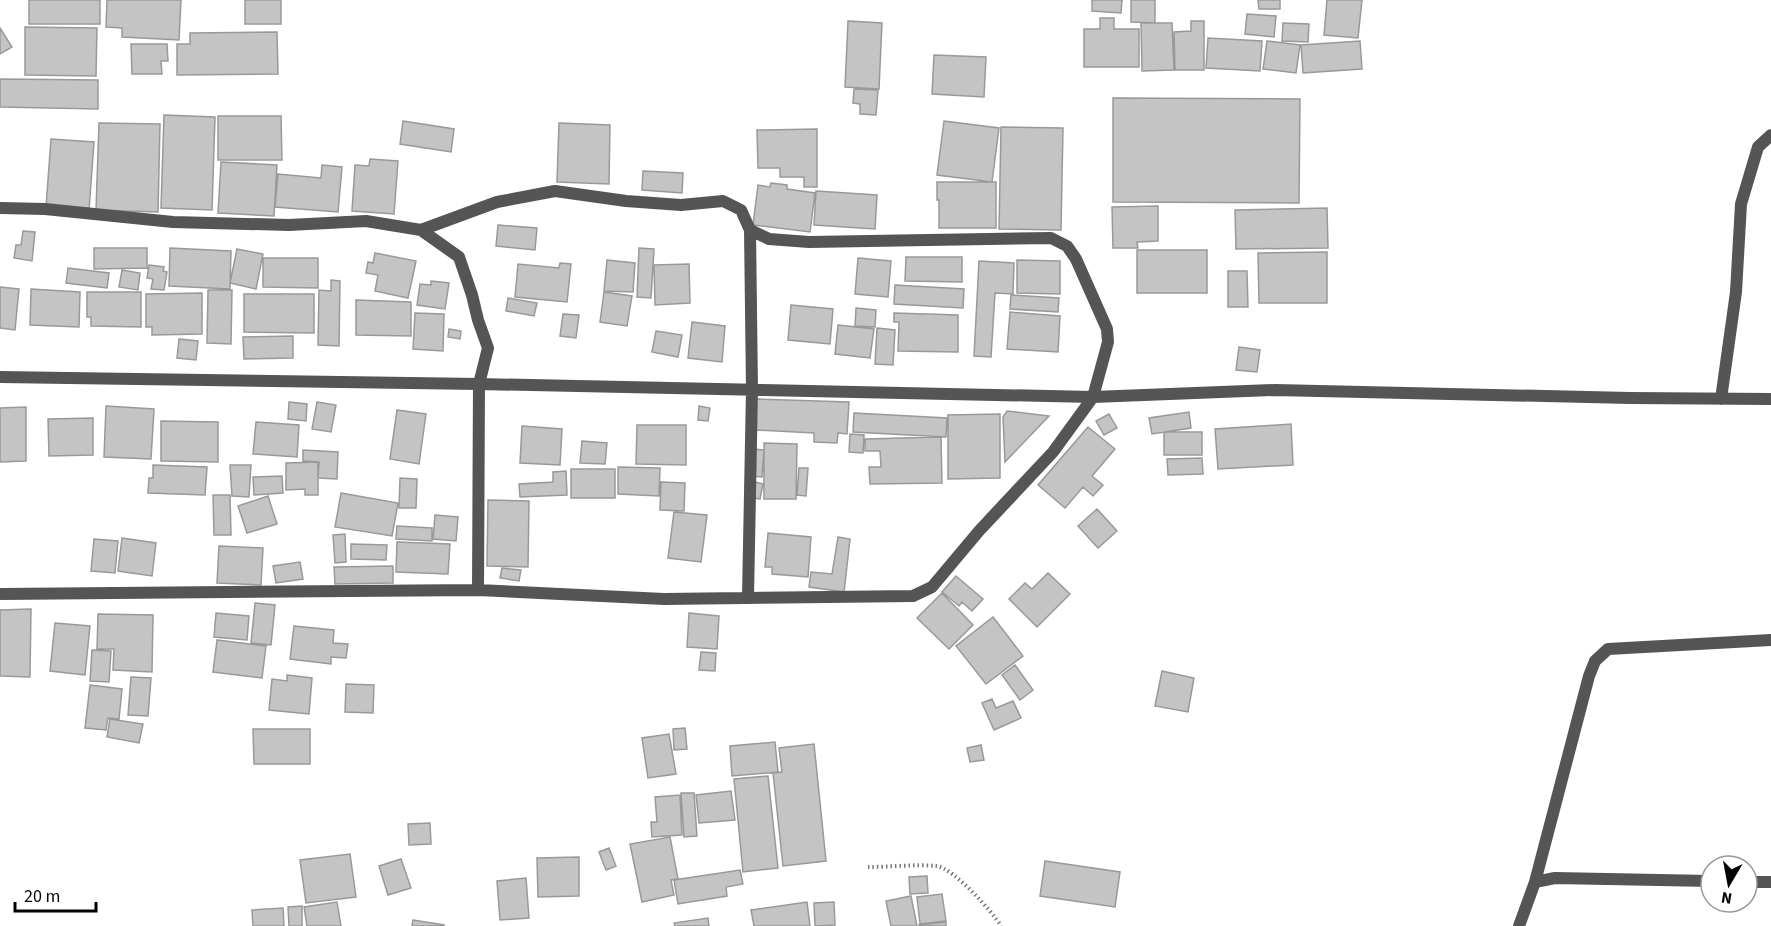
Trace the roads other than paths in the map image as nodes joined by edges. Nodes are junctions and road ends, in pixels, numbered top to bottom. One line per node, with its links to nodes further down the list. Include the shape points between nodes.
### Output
1 (1771, 135): 9 (street, via 1758,147 1741,204 1736,292)
2 (0, 208): 3 (street, via 173,222 289,225 366,221)
3 (421, 230): 4 (street, via 498,202 555,191 681,205 723,201 741,210); 6 (street, via 459,257 488,348)
4 (750, 230): 7 (street); 8 (street, via 769,239 809,242 1051,238 1067,246 1076,259 1107,329 1108,342)
5 (0, 377): 6 (street)
6 (479, 384): 7 (street); 11 (street)
7 (752, 389): 8 (street); 13 (street)
8 (1093, 397): 9 (street, via 1275,390); 13 (street, via 1053,452 932,587 913,596)
9 (1721, 399): 10 (street)
10 (1771, 399)
11 (478, 590): 12 (street); 13 (street, via 664,599)
12 (0, 594)
13 (748, 597)
14 (1771, 640): 16 (street, via 1608,649 1595,661)
15 (1699, 881): 16 (street, via 1555,878)
16 (1535, 882): 17 (street)
17 (1519, 926)

